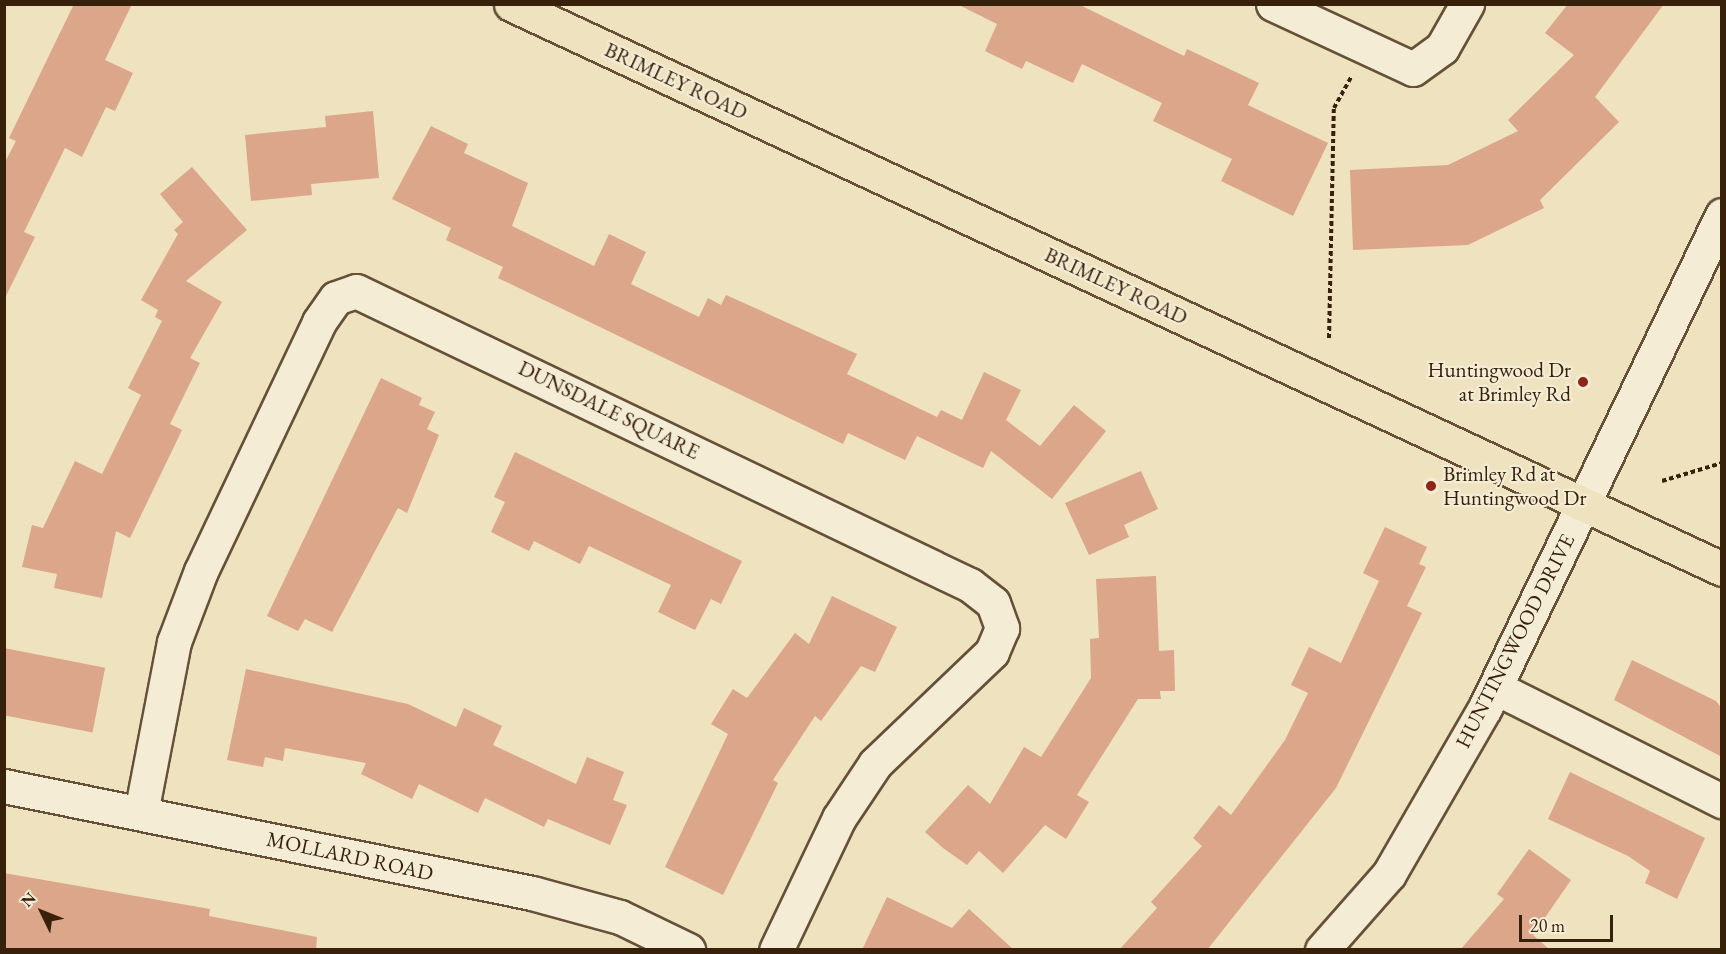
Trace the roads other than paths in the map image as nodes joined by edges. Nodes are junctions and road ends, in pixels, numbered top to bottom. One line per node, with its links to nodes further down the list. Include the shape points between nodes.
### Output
1 (511, 4): 5 (main road, BRIMLEY ROAD)
2 (1273, 4): 3 (street, via 1413,69 1442,48)
3 (1467, 4)
4 (1722, 215): 5 (street, HUNTINGWOOD DRIVE)
5 (1585, 504): 6 (main road, BRIMLEY ROAD); 7 (street, HUNTINGWOOD DRIVE)
6 (1722, 568)
7 (1496, 687): 9 (street); 13 (street, HUNTINGWOOD DRIVE, via 1389,874)
8 (4, 786): 10 (street, MOLLARD ROAD)
9 (1722, 801)
10 (141, 813): 11 (street, MOLLARD ROAD, via 580,904); 12 (street, DUNSDALE SQUARE, via 174,642 201,571 319,322 336,298 356,291 970,585 993,603 1002,628 992,652 875,764 839,818)
11 (688, 950)
12 (776, 950)
13 (1322, 950)

